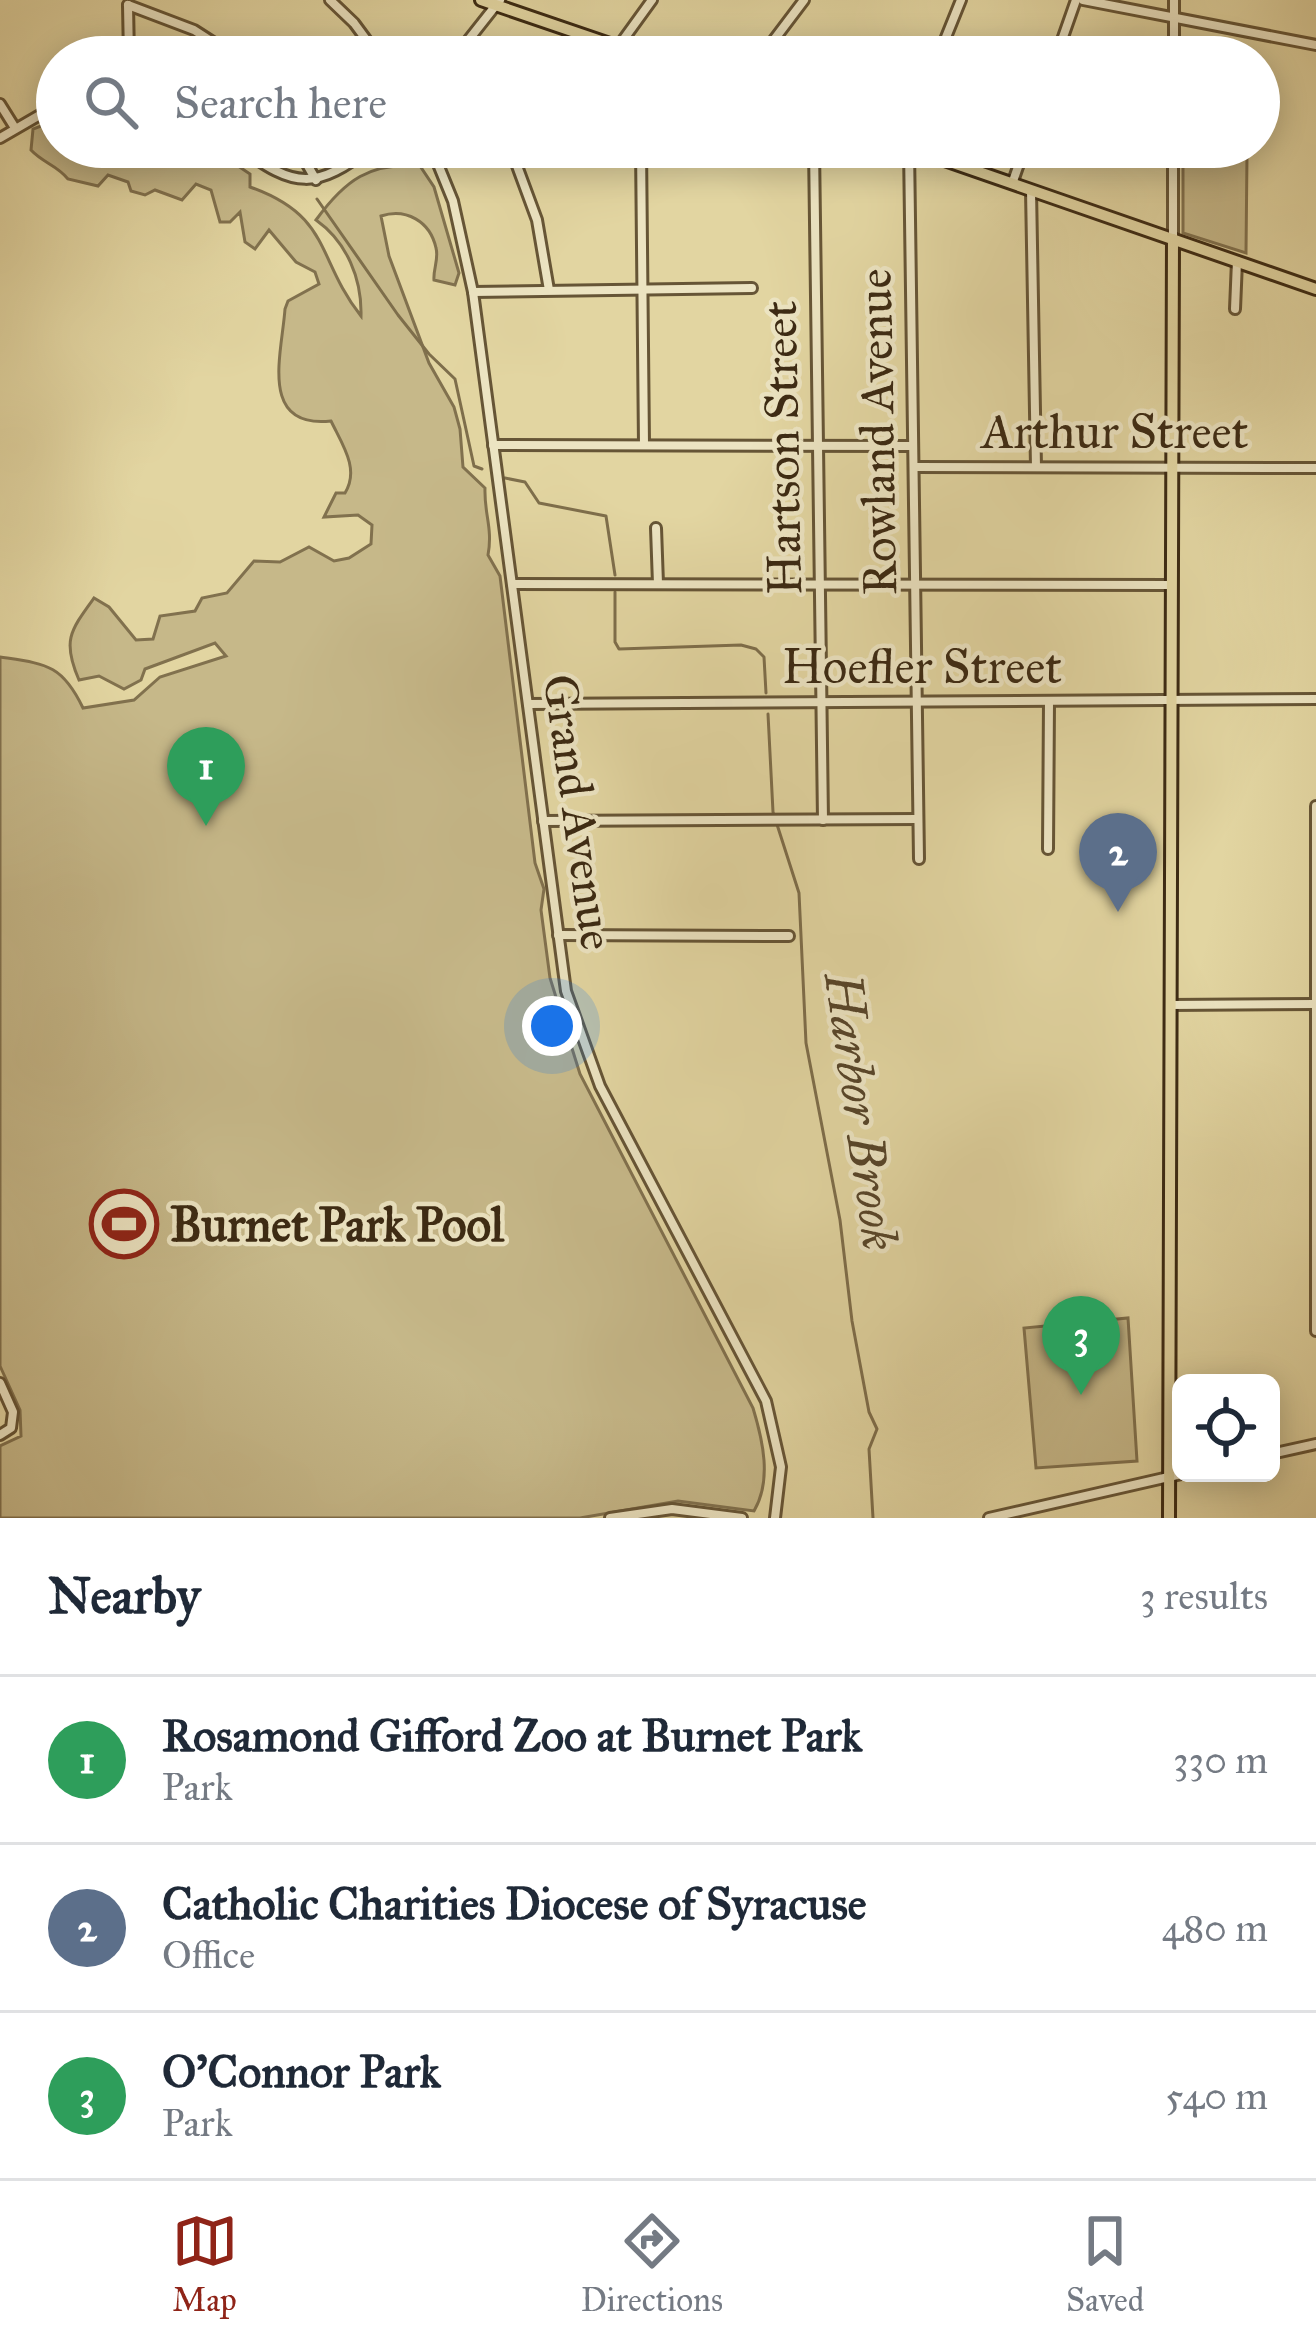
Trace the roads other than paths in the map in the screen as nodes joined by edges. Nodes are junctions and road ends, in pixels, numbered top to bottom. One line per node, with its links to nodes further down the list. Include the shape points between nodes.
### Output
1 (330, 0): 13 (street)
2 (481, 0): 9 (main road)
3 (652, 0): 16 (street)
4 (804, 0): 17 (street)
5 (961, 0): 18 (street)
6 (1080, 0): 10 (street); 19 (street)
7 (1174, 0): 10 (street)
8 (128, 2): 11 (street); 12 (street)
9 (497, 2): 14 (street); 15 (main road)
10 (1174, 16): 20 (street); 21 (street)
11 (129, 36)
12 (204, 36)
13 (364, 36)
14 (473, 36)
15 (588, 36)
16 (626, 36)
17 (777, 36)
18 (946, 36)
19 (1065, 36)
20 (1174, 36)
21 (1275, 36)
22 (1280, 37): 23 (street)
23 (1316, 44)
24 (0, 104): 26 (street)
25 (36, 116): 26 (street)
26 (15, 128): 27 (street)
27 (0, 138)
28 (270, 168): 39 (street)
29 (309, 168): 39 (street)
30 (341, 168): 39 (street)
31 (440, 168): 48 (street, Grand Avenue)
32 (518, 168): 47 (street)
33 (641, 168): 45 (street)
34 (814, 168): 52 (street, Hartson Street)
35 (908, 168): 53 (street, Rowland Avenue)
36 (967, 168): 40 (main road)
37 (1018, 168): 40 (street)
38 (1173, 168): 42 (street)
39 (316, 180)
40 (1012, 184): 41 (main road)
41 (1031, 190): 42 (main road); 55 (street)
42 (1173, 239): 43 (main road); 56 (main road)
43 (1237, 261): 46 (main road); 49 (street)
44 (752, 288): 45 (street)
45 (643, 289): 47 (street); 51 (street)
46 (1316, 289)
47 (549, 290): 48 (street)
48 (473, 292): 50 (street, Grand Avenue)
49 (1235, 309)
50 (494, 445): 51 (street); 59 (street, Grand Avenue)
51 (644, 446): 52 (street)
52 (818, 446): 53 (street); 61 (street, Hartson Street)
53 (913, 446): 54 (street, Rowland Avenue)
54 (914, 467): 55 (street, Arthur Street); 62 (street, Rowland Avenue)
55 (1036, 467): 56 (street, Arthur Street)
56 (1172, 467): 57 (street, Arthur Street); 63 (main road)
57 (1316, 468)
58 (656, 528): 60 (street)
59 (512, 584): 60 (street); 69 (street, Grand Avenue)
60 (658, 584): 61 (street)
61 (819, 584): 62 (street); 66 (street, Hartson Street)
62 (916, 584): 63 (street); 67 (street, Rowland Avenue)
63 (1172, 585): 65 (main road)
64 (1316, 699): 65 (street, Hoefler Street)
65 (1172, 701): 68 (street, Hoefler Street); 80 (main road)
66 (821, 702): 67 (street, Hoefler Street); 69 (street, Hoefler Street); 72 (street, Hartson Street)
67 (916, 702): 68 (street, Hoefler Street); 71 (street, Rowland Avenue)
68 (1049, 702): 75 (street)
69 (528, 704): 73 (street, Grand Avenue)
70 (1316, 806): 74 (street)
71 (918, 819): 72 (street); 76 (street, Rowland Avenue)
72 (823, 820): 73 (street)
73 (543, 821): 78 (street, Grand Avenue)
74 (1316, 833): 77 (street)
75 (1048, 849)
76 (919, 859)
77 (1316, 932): 81 (street)
78 (558, 935): 79 (street); 93 (street, Grand Avenue, via 571,1008 600,1086 766,1401 781,1467)
79 (789, 936)
80 (1171, 1004): 81 (street); 90 (main road)
81 (1316, 1004): 82 (street)
82 (1316, 1054): 83 (street)
83 (1316, 1159): 84 (street)
84 (1315, 1280): 85 (street)
85 (1316, 1331)
86 (0, 1383): 87 (street, via 14,1412)
87 (0, 1435)
88 (1316, 1444): 89 (street)
89 (1280, 1452)
90 (1170, 1476): 94 (street); 95 (main road)
91 (610, 1518): 92 (street, via 671,1509)
92 (742, 1518)
93 (775, 1518)
94 (989, 1518)
95 (1169, 1518)

